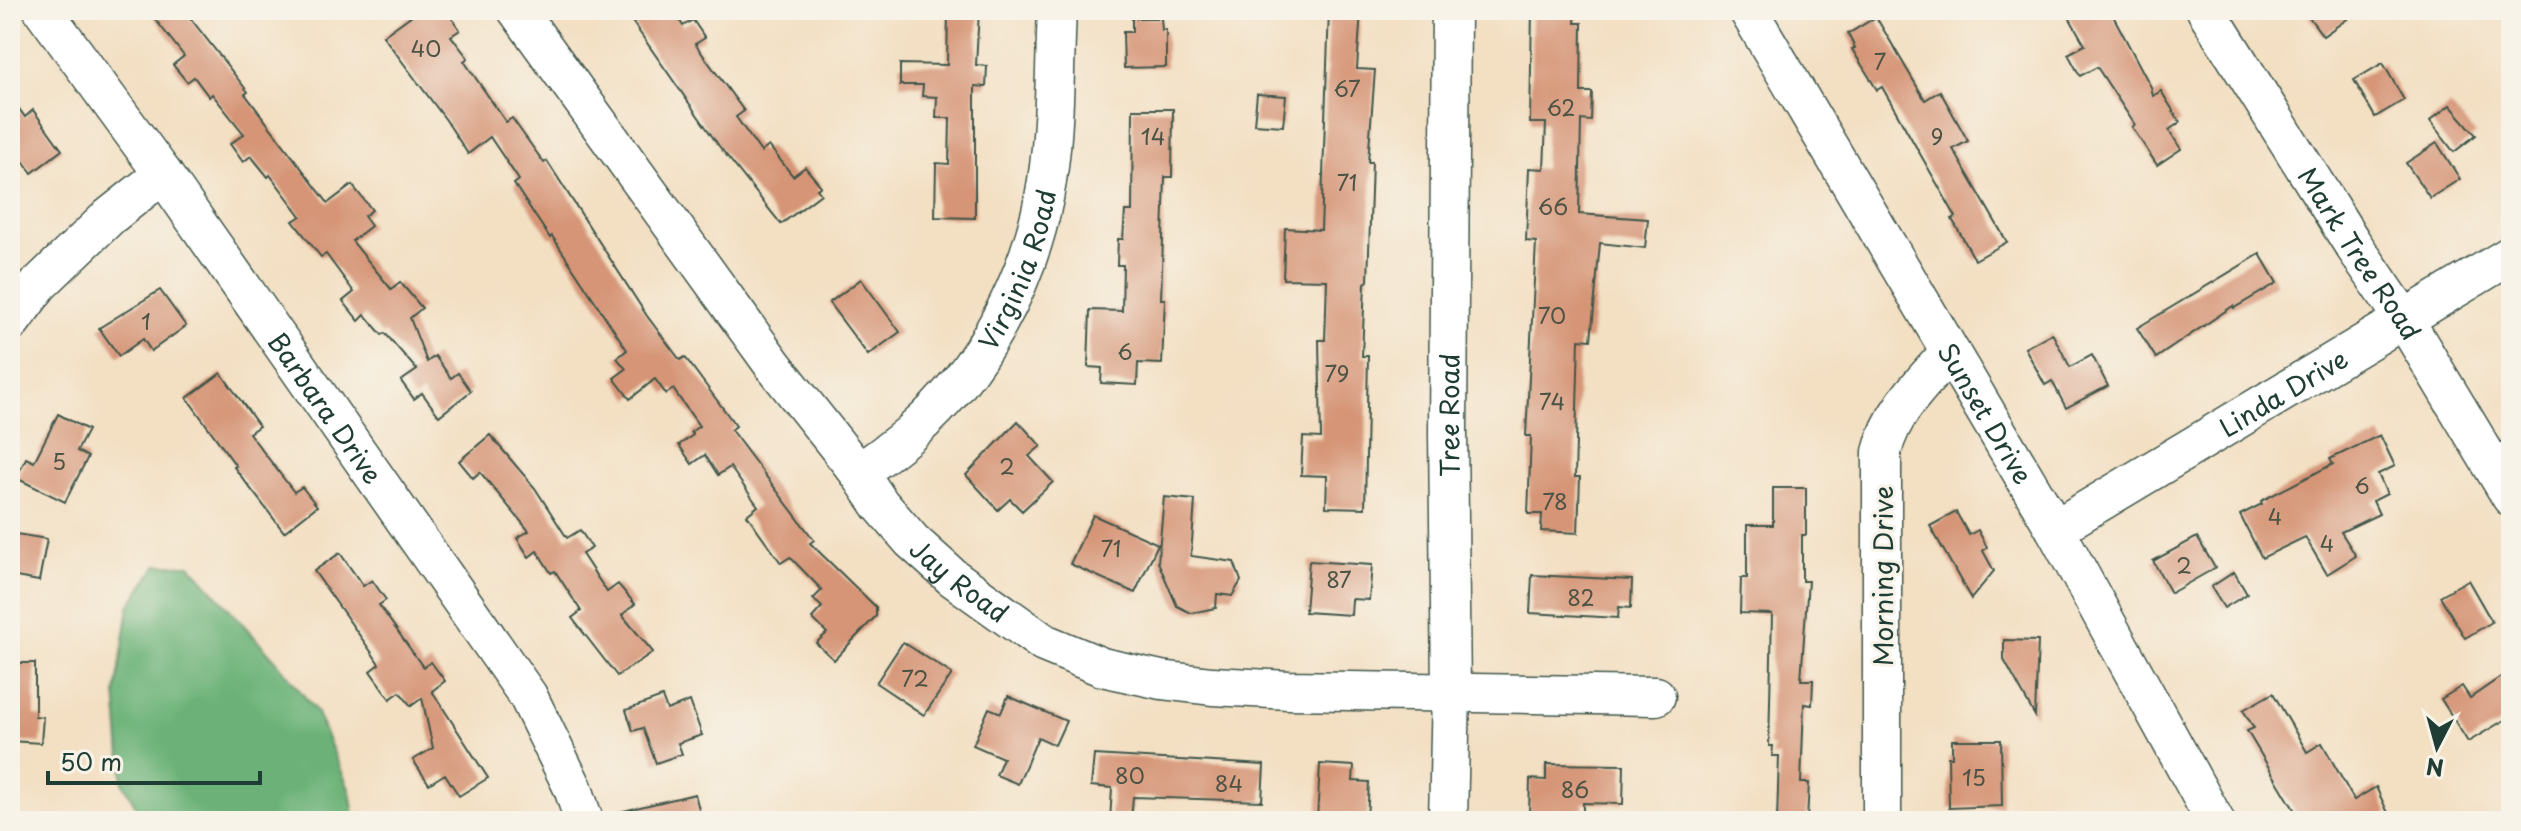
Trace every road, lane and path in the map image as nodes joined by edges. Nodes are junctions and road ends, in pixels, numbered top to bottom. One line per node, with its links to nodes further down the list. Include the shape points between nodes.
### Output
1 (43, 10): 7 (street, Barbara Drive)
2 (517, 10): 12 (street, Jay Road, via 774,366)
3 (1057, 10): 12 (street, Virginia Road, via 1044,196 1034,242 1018,280 984,347 953,389 913,432)
4 (1451, 10): 15 (street, Tree Road)
5 (1748, 10): 11 (street, Sunset Drive)
6 (2206, 10): 9 (street, Mark Tree Road)
7 (163, 174): 10 (street, via 39,284); 17 (street, Barbara Drive, via 528,696)
8 (2511, 255): 9 (street, Linda Drive)
9 (2404, 319): 13 (street, Mark Tree Road); 14 (street, Linda Drive)
10 (10, 323)
11 (1949, 353): 14 (street, Sunset Drive); 19 (street, Morning Drive, via 1903,405 1882,452)
12 (859, 473): 15 (street, Jay Road, via 912,541 952,577 1044,643 1102,667 1212,686)
13 (2511, 497)
14 (2055, 529): 20 (street, Sunset Drive)
15 (1451, 691): 16 (street, Jay Road); 18 (street, Tree Road)
16 (1656, 696)
17 (584, 821)
18 (1448, 821)
19 (1882, 821)
20 (2215, 821)

